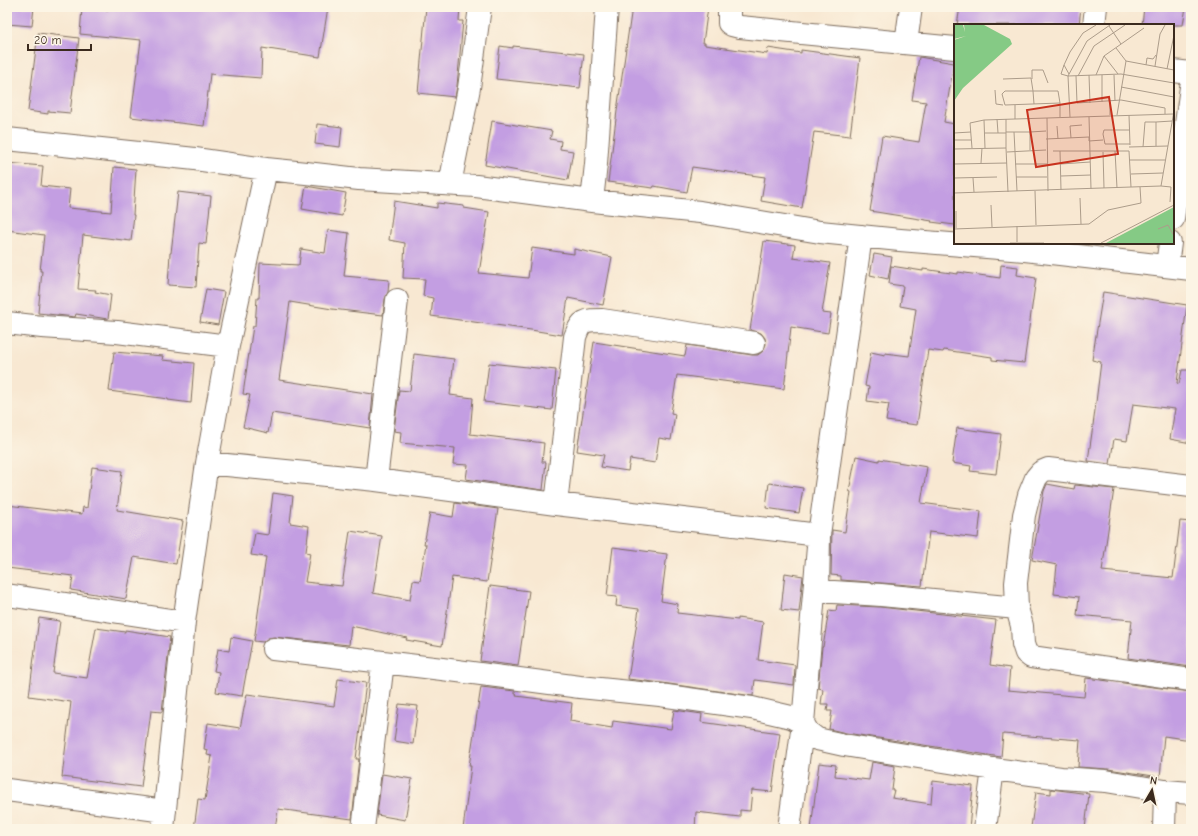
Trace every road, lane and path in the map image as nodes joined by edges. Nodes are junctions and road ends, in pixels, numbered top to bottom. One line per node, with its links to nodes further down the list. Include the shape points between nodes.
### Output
1 (480, 7): 14 (street, via 469,88)
2 (608, 7): 15 (street)
3 (729, 7): 7 (street, via 728,20 732,25)
4 (911, 7): 7 (street)
5 (1096, 7): 6 (street)
6 (1094, 24)
7 (906, 43): 8 (street)
8 (954, 48)
9 (1174, 71): 10 (street)
10 (1191, 73)
11 (1191, 87): 16 (street)
12 (7, 139): 13 (street)
13 (266, 169): 14 (street, via 360,179); 24 (street)
14 (450, 184): 15 (street)
15 (592, 201): 17 (street, via 700,212 820,232)
16 (1174, 212)
17 (861, 236): 19 (street, via 1025,250); 29 (street)
18 (1170, 244): 19 (street)
19 (1167, 266): 20 (street)
20 (1191, 269)
21 (397, 300): 26 (street)
22 (7, 323): 24 (street, via 117,332)
23 (754, 343): 28 (street, via 602,320 586,321 579,326 575,337)
24 (228, 346): 25 (street)
25 (207, 464): 26 (street); 32 (street)
26 (376, 480): 28 (street)
27 (1191, 486): 31 (street, via 1048,469 1040,472 1032,486 1024,515 1016,583)
28 (556, 504): 29 (street)
29 (819, 534): 31 (street, via 818,591); 36 (street)
30 (7, 595): 32 (street)
31 (1017, 608): 35 (street, via 1023,644 1026,653 1031,657)
32 (184, 622): 41 (street)
33 (273, 649): 34 (street)
34 (383, 662): 36 (street, via 752,708 785,715); 42 (street)
35 (1191, 680)
36 (803, 723): 37 (street, via 808,732 826,742); 43 (street)
37 (993, 769): 39 (street); 44 (street)
38 (7, 790): 41 (street)
39 (1165, 791): 40 (street); 45 (street)
40 (1191, 793)
41 (164, 820)
42 (363, 829)
43 (789, 829)
44 (985, 829)
45 (1164, 829)

